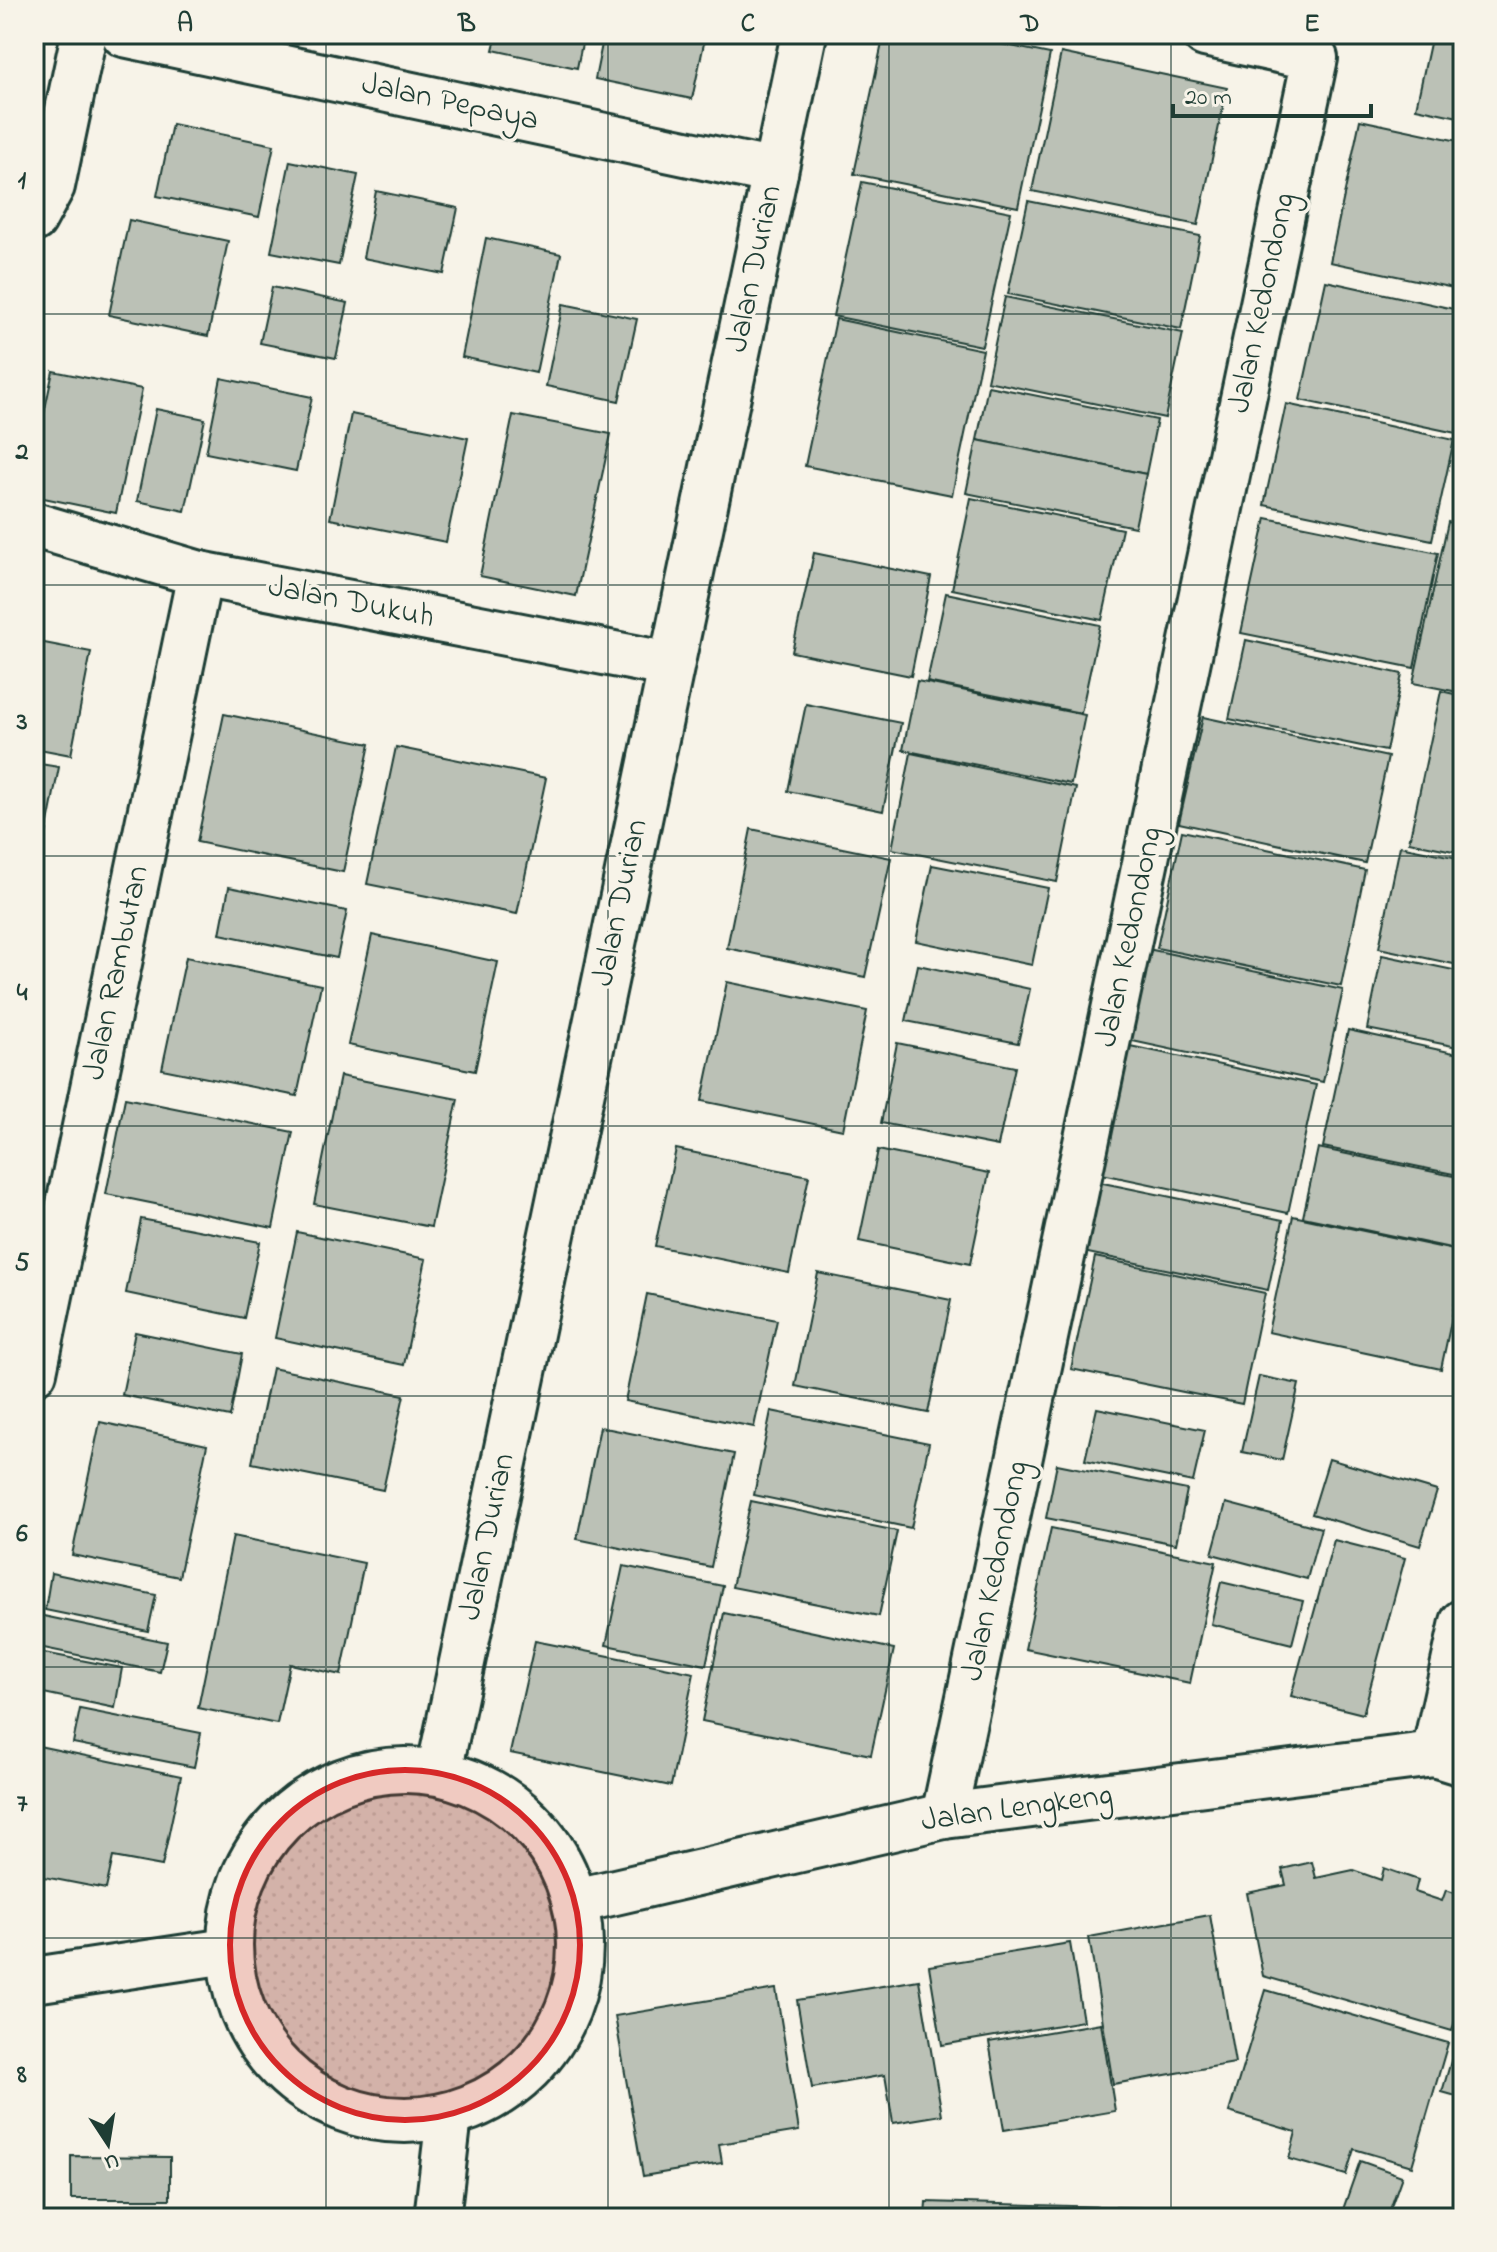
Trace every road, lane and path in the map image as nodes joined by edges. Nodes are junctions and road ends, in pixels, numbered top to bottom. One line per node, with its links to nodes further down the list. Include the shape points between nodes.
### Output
1 (84, 34): 6 (street, via 52,186)
2 (124, 34): 5 (street, Jalan Pepaya)
3 (804, 34): 5 (street, Jalan Durian)
4 (1205, 34): 14 (street, Jalan Kedondong, via 1315,58)
5 (775, 172): 9 (street, Jalan Durian)
6 (34, 219)
7 (34, 525): 8 (street, Jalan Dukuh)
8 (200, 574): 9 (street, Jalan Dukuh); 10 (street, Jalan Rambutan)
9 (671, 665): 13 (street, Jalan Durian)
10 (34, 1372)
11 (1463, 1622): 12 (street)
12 (1449, 1759): 14 (street, Jalan Lengkeng)
13 (439, 1772): 15 (street, via 486,1788 527,1817 558,1855); 16 (street, via 376,1772 316,1792 268,1834 237,1889)
14 (944, 1816): 15 (street, Jalan Lengkeng)
15 (576, 1901): 18 (street, via 581,1969 558,2035 511,2086)
16 (227, 1951): 17 (street); 18 (street, via 240,2013 274,2066 325,2104 386,2121)
17 (34, 1980)
18 (449, 2116): 19 (street)
19 (437, 2218)

